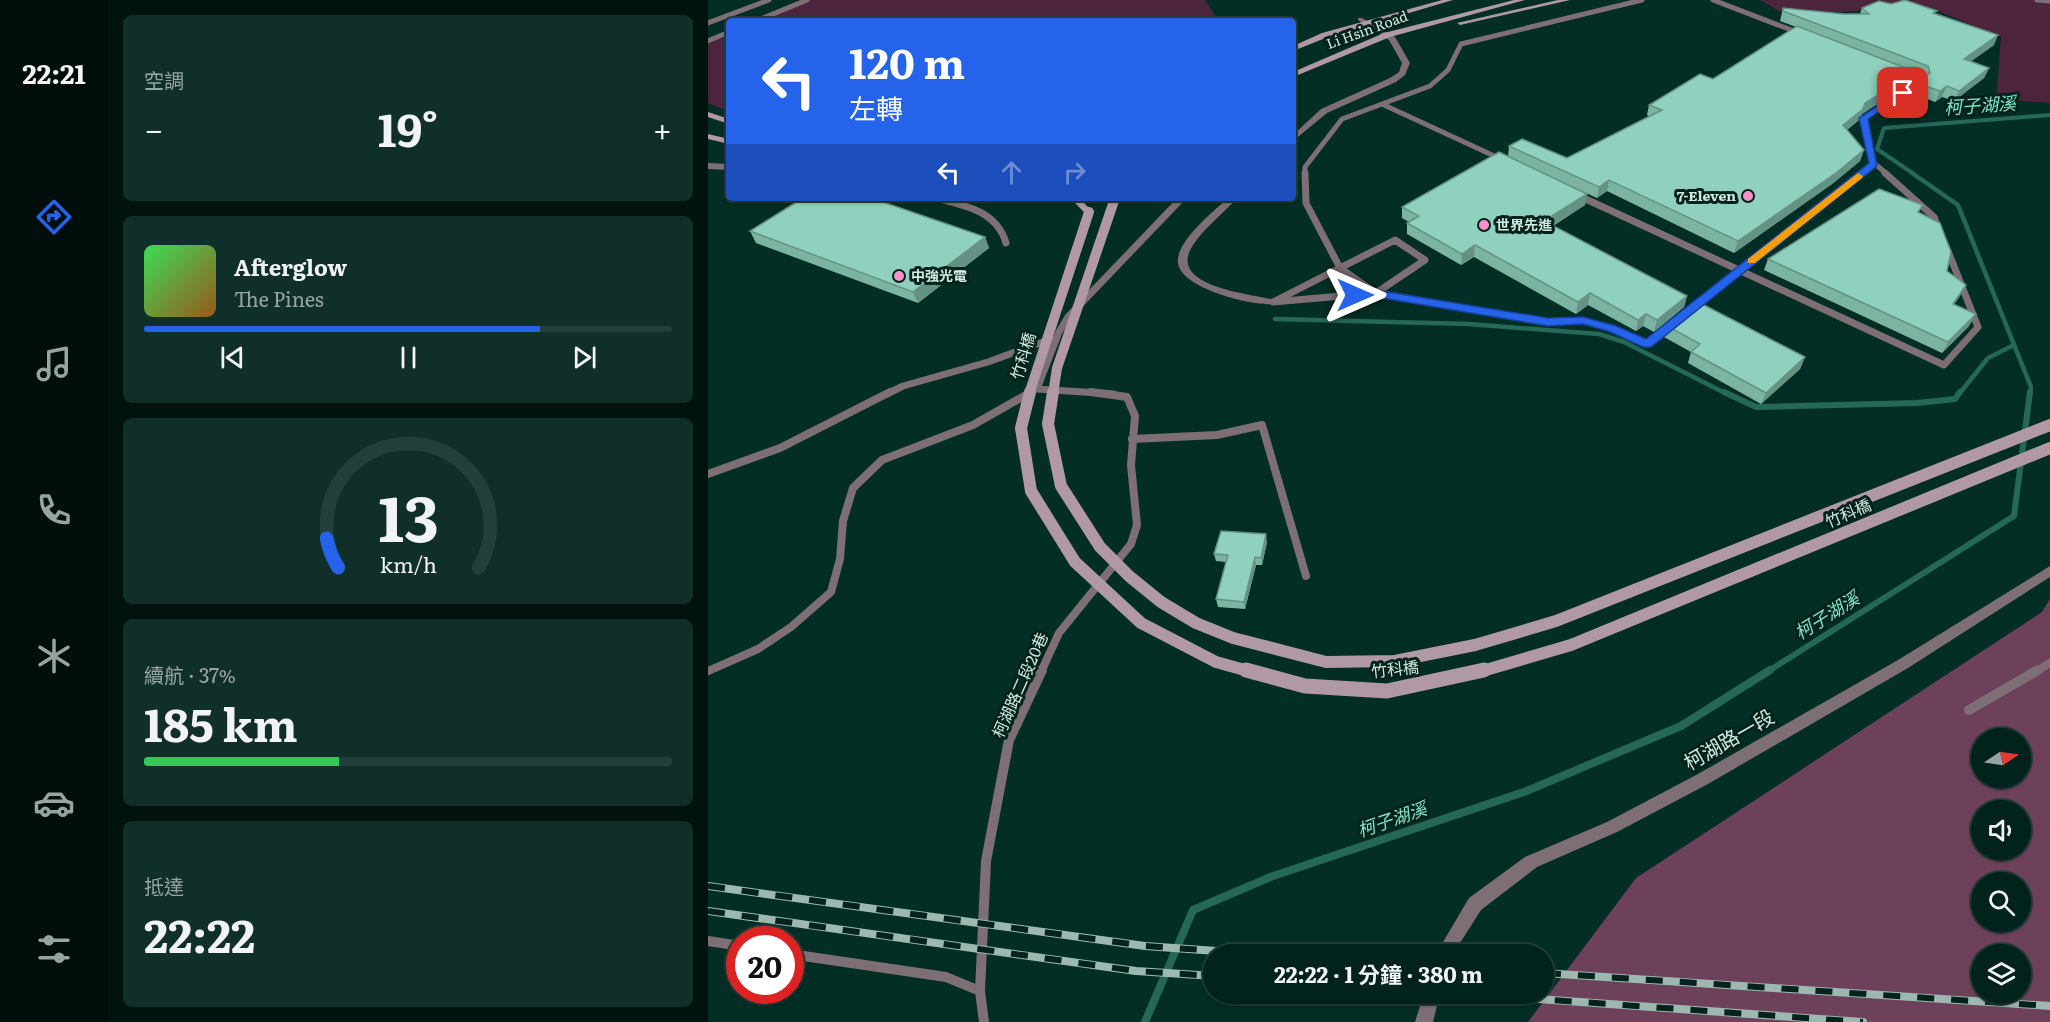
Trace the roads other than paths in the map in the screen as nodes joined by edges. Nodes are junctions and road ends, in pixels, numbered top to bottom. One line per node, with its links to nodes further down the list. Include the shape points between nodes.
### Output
1 (769, 0): 13 (lane)
2 (807, 0): 11 (lane)
3 (1430, 0): 12 (street)
4 (1450, 0): 12 (street, Li Hsin Road)
5 (1522, 0): 16 (street, Li Hsin Road)
6 (1567, 0): 16 (street)
7 (1642, 0): 22 (lane, via 1461,44 1448,70 1430,86)
8 (1713, 0): 15 (lane)
9 (2037, 0): 10 (lane)
10 (2050, 1)
11 (763, 18)
12 (1363, 21): 16 (street); 17 (street); 19 (street, Li Hsin Road)
13 (708, 23)
14 (726, 33): 18 (lane)
15 (1801, 34)
16 (1389, 37): 21 (street, Li Hsin Road, via 1368,42); 26 (street, via 1406,63 1402,73 1324,111)
17 (1296, 40)
18 (708, 41)
19 (1296, 48)
20 (1900, 73): 28 (lane, via 1922,81 1863,118)
21 (1296, 74)
22 (1384, 105): 29 (lane); 41 (lane, via 1342,119 1305,167 1306,203)
23 (708, 114): 24 (street)
24 (726, 121)
25 (708, 136): 27 (street)
26 (1296, 136)
27 (726, 141)
28 (1874, 164): 42 (lane); 42 (lane, via 1934,217 1978,327 1944,365)
29 (1514, 165)
30 (708, 166): 31 (street)
31 (726, 167)
32 (1567, 190): 42 (lane)
33 (948, 201): 40 (lane, via 979,209 999,229)
34 (1077, 201): 39 (street)
35 (1090, 201): 39 (street, 竹科橋)
36 (1114, 201): 47 (street, 竹科橋, bridge, via 1057,368 1048,424 1061,486 1100,547 1161,602 1196,623 1233,638 1326,662 1395,661 1475,645 1556,621)
37 (1179, 201): 45 (lane, via 1068,317)
38 (1230, 201): 44 (street, via 1195,235 1185,249 1183,265 1188,275 1212,290)
39 (1089, 212): 49 (street, 竹科橋, bridge, via 1035,370 1021,428 1031,491 1075,562 1141,623 1216,662 1305,686 1387,690 1474,673 1571,645)
40 (1006, 243)
41 (1340, 268): 43 (lane); 43 (lane, via 1395,240 1425,260); 44 (lane)
42 (1740, 270): 43 (lane, via 1647,344 1612,328 1583,321 1548,322)
43 (1376, 293): 44 (lane)
44 (1273, 302)
45 (1057, 337): 46 (lane); 50 (lane, via 903,386 780,448)
46 (1037, 389): 48 (lane, 柯湖路二段20巷, via 1127,397 1135,416); 54 (lane, via 973,425 882,459 853,488 831,592 759,649)
47 (2050, 425)
48 (1132, 439): 52 (lane, via 1217,435 1262,425); 60 (lane, 柯湖路二段20巷, via 1137,525 1131,544 1059,633 1009,740 986,861)
49 (2050, 448)
50 (708, 474)
51 (2050, 571): 58 (street, 柯湖路一段, via 1903,664 1703,779 1612,827 1531,862 1475,904)
52 (1306, 576)
53 (2050, 663): 55 (lane)
54 (708, 670)
55 (1969, 710)
56 (708, 941): 57 (lane)
57 (726, 944)
58 (1450, 944)
59 (804, 956): 60 (lane, via 946,977)
60 (980, 991): 62 (lane, 柯湖路二段20巷)
61 (1429, 1004): 63 (street)
62 (984, 1022)
63 (1424, 1022)

